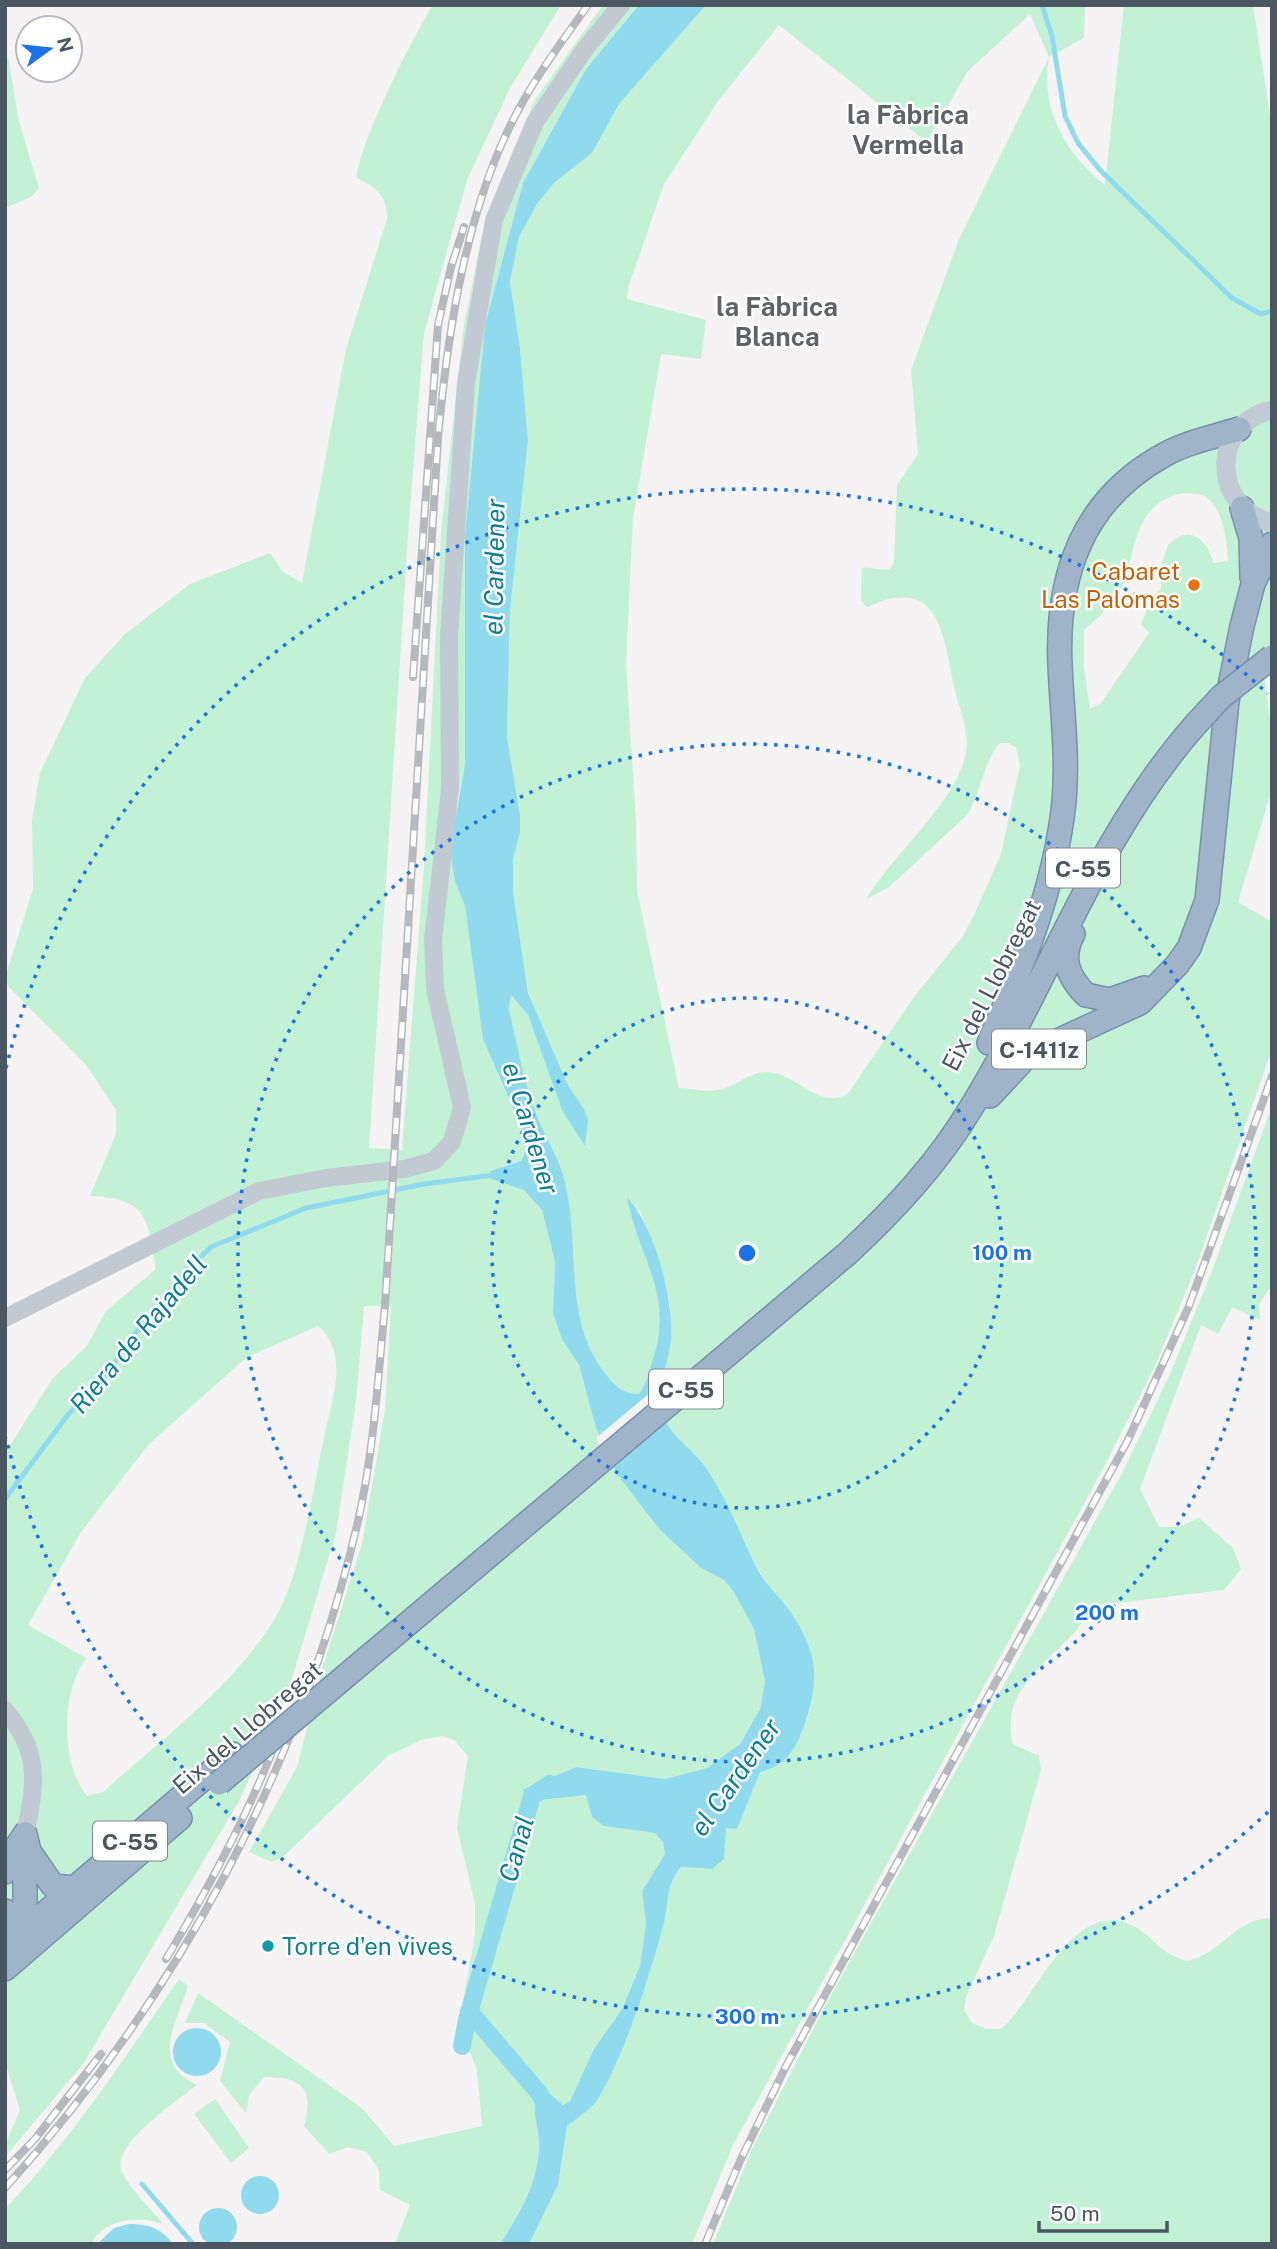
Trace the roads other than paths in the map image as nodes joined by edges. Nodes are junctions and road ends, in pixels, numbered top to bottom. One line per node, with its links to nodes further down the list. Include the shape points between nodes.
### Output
1 (621, 5): 16 (street, via 535,122 494,220 466,383 449,636 450,789 433,940 435,989 462,1107 452,1142 433,1161 404,1169 259,1191)
2 (1272, 410): 3 (main road)
3 (1238, 429): 4 (main road, via 1227,450 1225,474 1231,494); 13 (highway, via 1177,449 1129,479 1094,517 1073,556 1060,617 1066,772 1059,841 1032,942)
4 (1242, 508): 5 (main road); 7 (highway, via 1251,538)
5 (1272, 523)
6 (1272, 544): 7 (highway)
7 (1252, 584): 12 (highway, via 1227,701 1207,900 1189,948)
8 (1272, 639): 10 (highway, C-55, via 1246,658)
9 (1272, 657): 10 (highway, C-55, bridge)
10 (1196, 714): 11 (highway, Eix del Llobregat / C-55); 13 (highway, Eix del Llobregat / C-55, via 1164,740 1128,789 1011,1011)
11 (1115, 836): 12 (highway, C-1411z, via 1108,866 1070,939 1065,956 1068,971 1086,995 1100,1000 1129,995); 14 (highway, Eix del Llobregat / C-55, via 1000,1057)
12 (1163, 980): 14 (highway, C-1411z, via 1132,1009 1029,1054 995,1089 965,1136)
13 (989, 1043): 15 (highway, Eix del Llobregat / C-55, via 963,1096 928,1146)
14 (941, 1153): 15 (highway, Eix del Llobregat / C-55, via 892,1211)
15 (844, 1248): 17 (highway, Eix del Llobregat / C-55)
16 (5, 1318)
17 (362, 1655): 21 (highway, Eix del Llobregat / C-55, bridge, via 219,1783); 21 (highway, Eix del Llobregat / C-55, via 232,1755)
18 (5, 1710): 19 (street, via 21,1731 33,1763)
19 (27, 1843): 20 (highway); 21 (highway, via 53,1886); 23 (highway)
20 (5, 1872)
21 (80, 1893): 23 (highway, via 41,1928); 26 (highway, Eix del Llobregat / C-55)
22 (5, 1911): 23 (highway, via 17,1926)
23 (27, 1928): 24 (highway); 25 (highway, via 25,1942)
24 (5, 1947)
25 (5, 1958)
26 (5, 1969)

